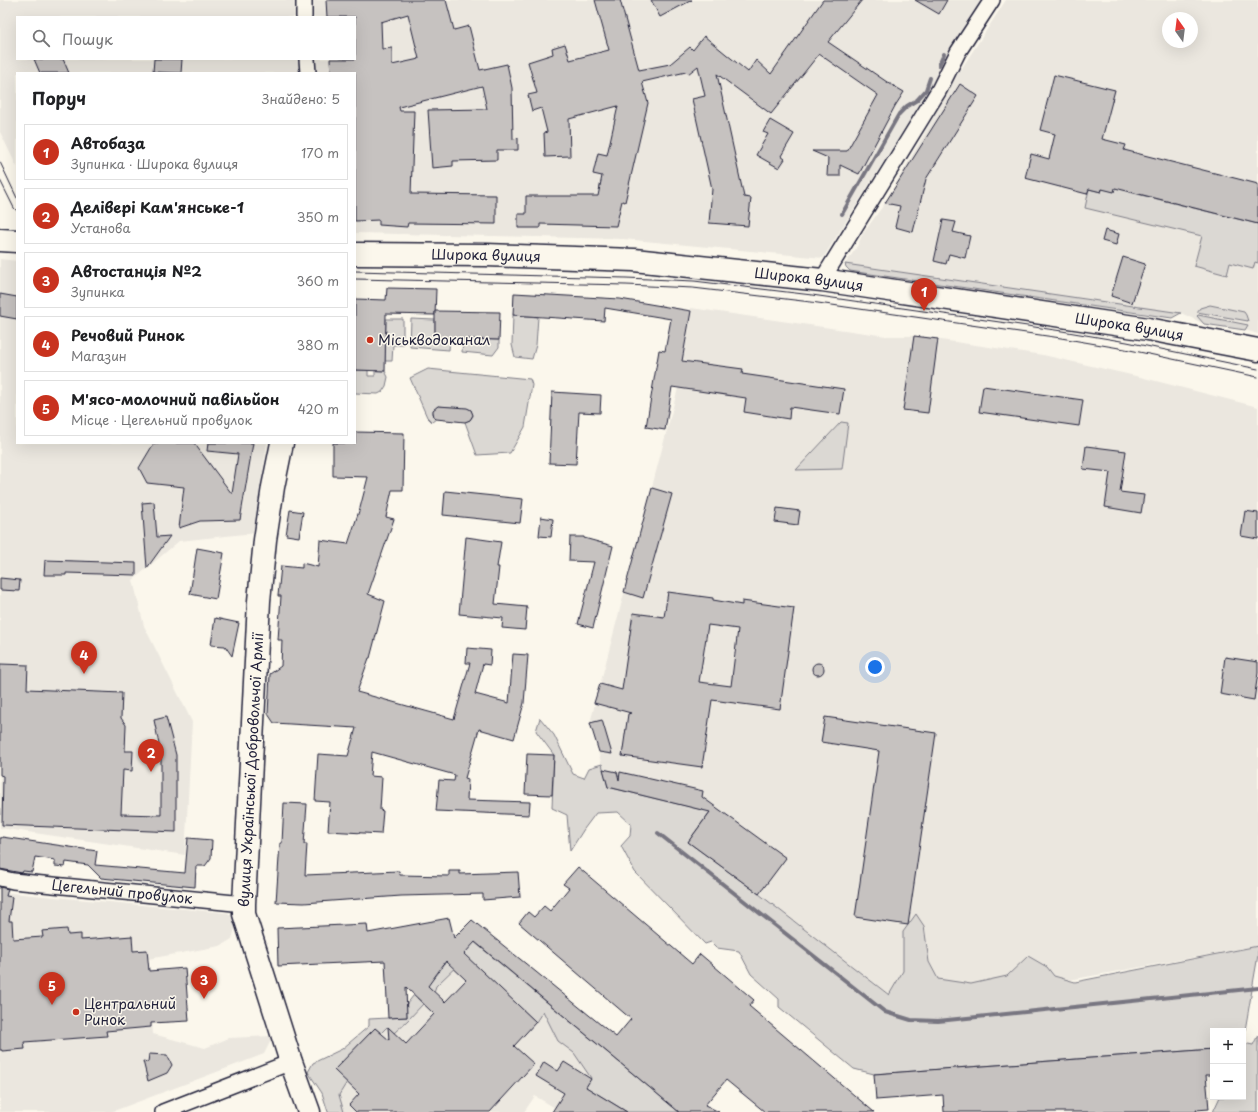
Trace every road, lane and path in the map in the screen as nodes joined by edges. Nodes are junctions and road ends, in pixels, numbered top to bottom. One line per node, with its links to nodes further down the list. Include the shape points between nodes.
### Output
1 (304, 0): 3 (street)
2 (992, 0): 9 (street, via 958,52 939,90)
3 (304, 16)
4 (307, 60): 5 (street)
5 (308, 72)
6 (0, 240): 7 (street)
7 (16, 241)
8 (356, 254): 9 (street, Широка вулиця, via 634,260)
9 (822, 280): 10 (street, Широка вулиця, via 1148,329)
10 (1258, 350)
11 (282, 444): 13 (street, вулиця Української Добровольчої Армії, via 264,540)
12 (0, 878): 13 (street, Цегельний провулок)
13 (244, 904): 14 (street, вулиця Української Добровольчої Армії, via 244,914)
14 (291, 1062): 15 (street); 16 (street, вулиця Української Добровольчої Армії)
15 (163, 1112)
16 (309, 1112)

